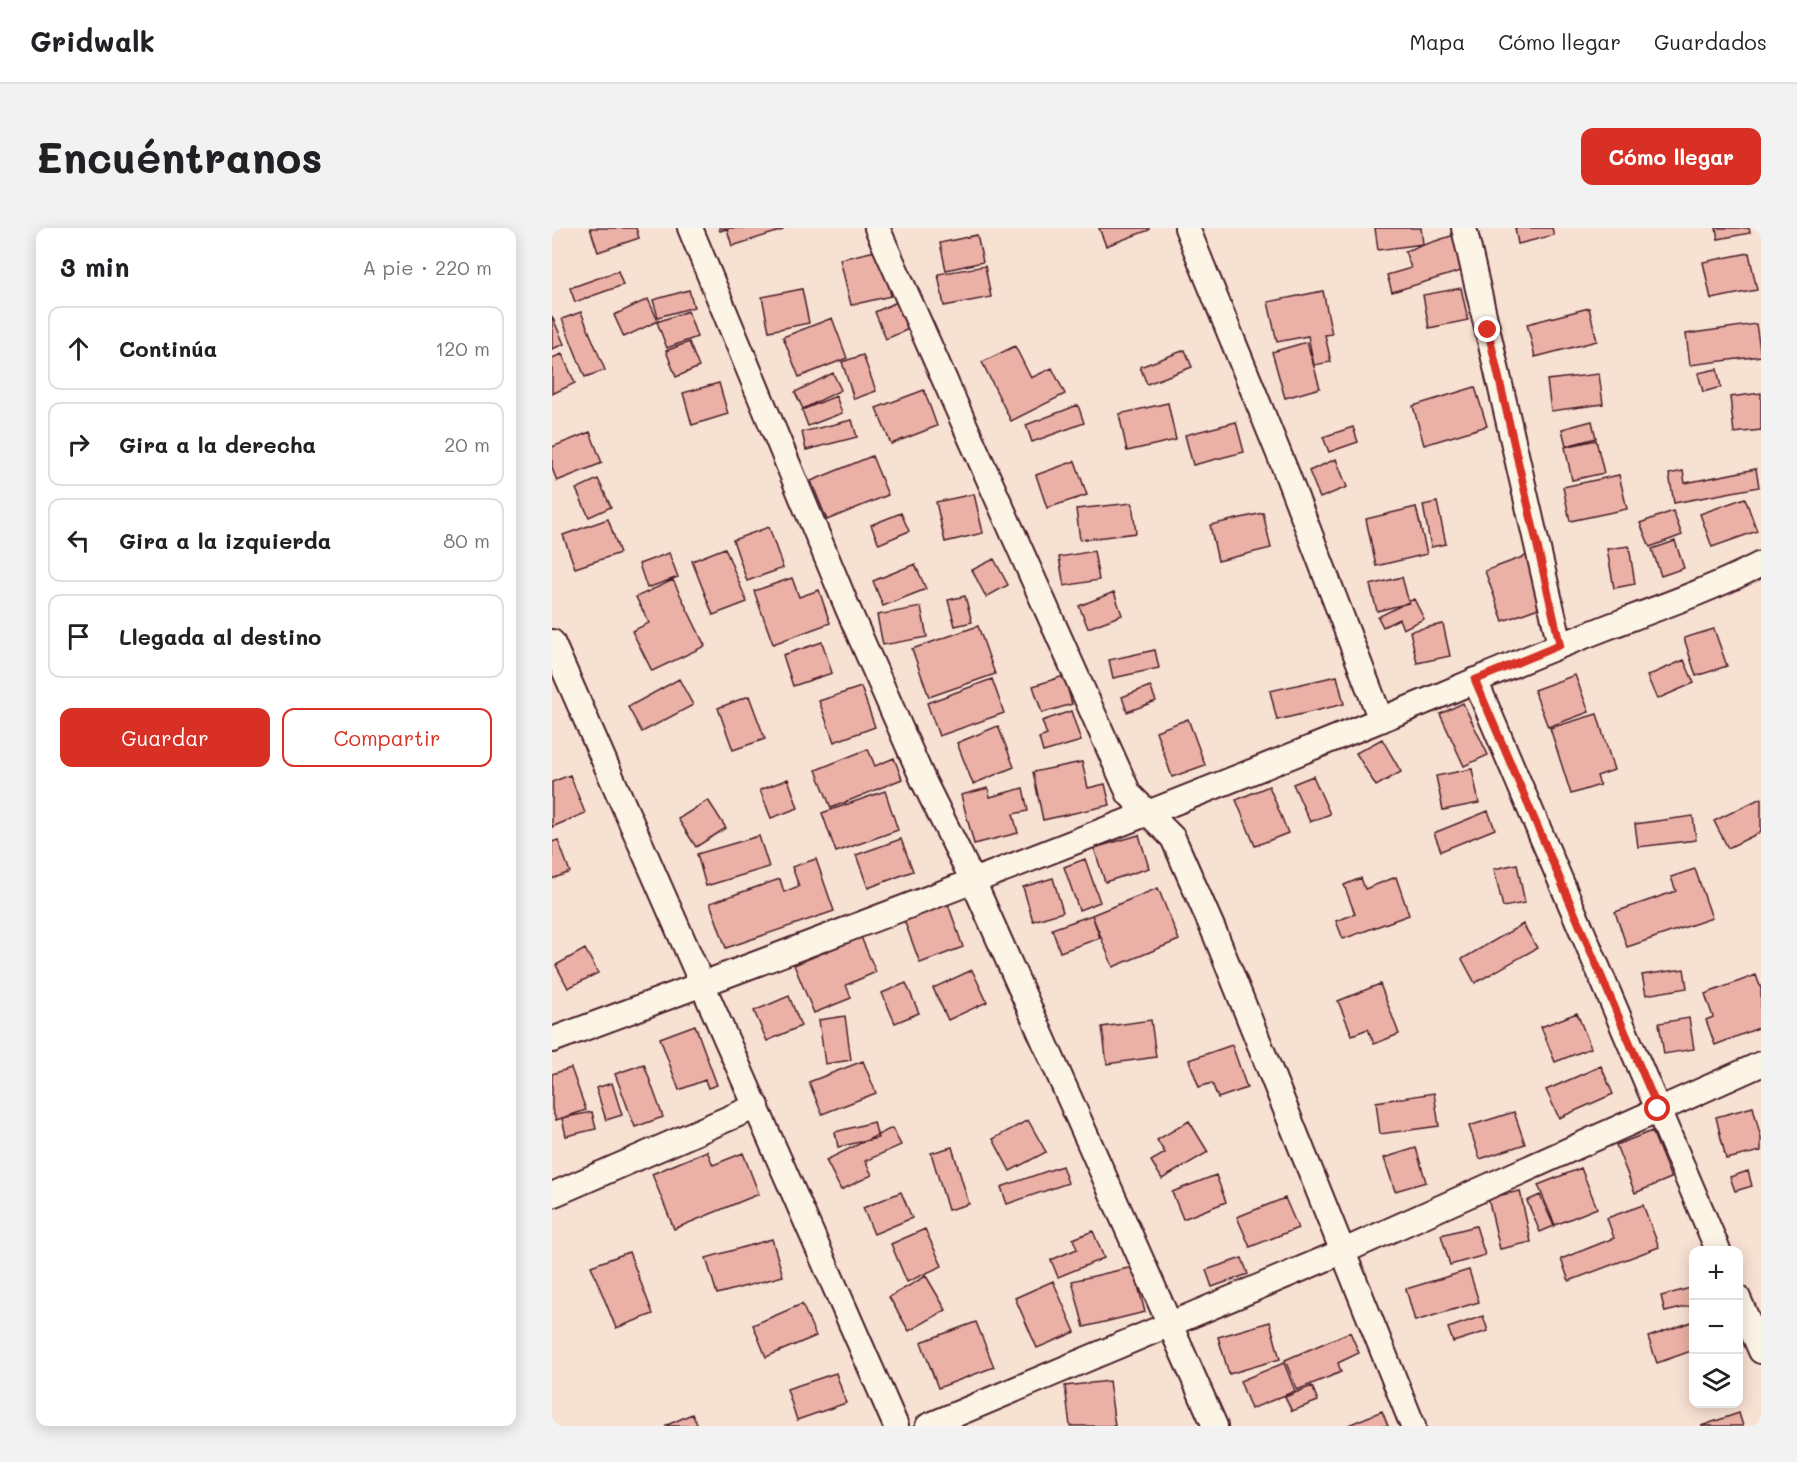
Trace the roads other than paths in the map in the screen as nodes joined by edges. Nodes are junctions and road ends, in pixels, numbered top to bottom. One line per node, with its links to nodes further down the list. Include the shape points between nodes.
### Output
1 (690, 228): 11 (street, via 848,609 924,782)
2 (877, 228): 10 (street, via 1129,794)
3 (1187, 228): 9 (street)
4 (1464, 228): 7 (street)
5 (1761, 564): 7 (street)
6 (552, 642): 12 (street)
7 (1560, 645): 8 (street)
8 (1475, 680): 9 (street); 16 (street)
9 (1381, 720): 10 (street)
10 (1148, 812): 11 (street); 19 (street, via 1173,838)
11 (973, 881): 12 (street); 21 (street)
12 (702, 985): 13 (street); 15 (street)
13 (552, 1040)
14 (1761, 1064): 16 (street)
15 (757, 1106): 17 (street); 23 (street)
16 (1658, 1109): 18 (street); 19 (street)
17 (552, 1195)
18 (1716, 1246)
19 (1344, 1251): 21 (street); 26 (street)
20 (1739, 1300): 22 (street)
21 (1171, 1324): 24 (street); 25 (street)
22 (1761, 1351)
23 (896, 1426)
24 (928, 1426)
25 (1215, 1426)
26 (1413, 1426)

